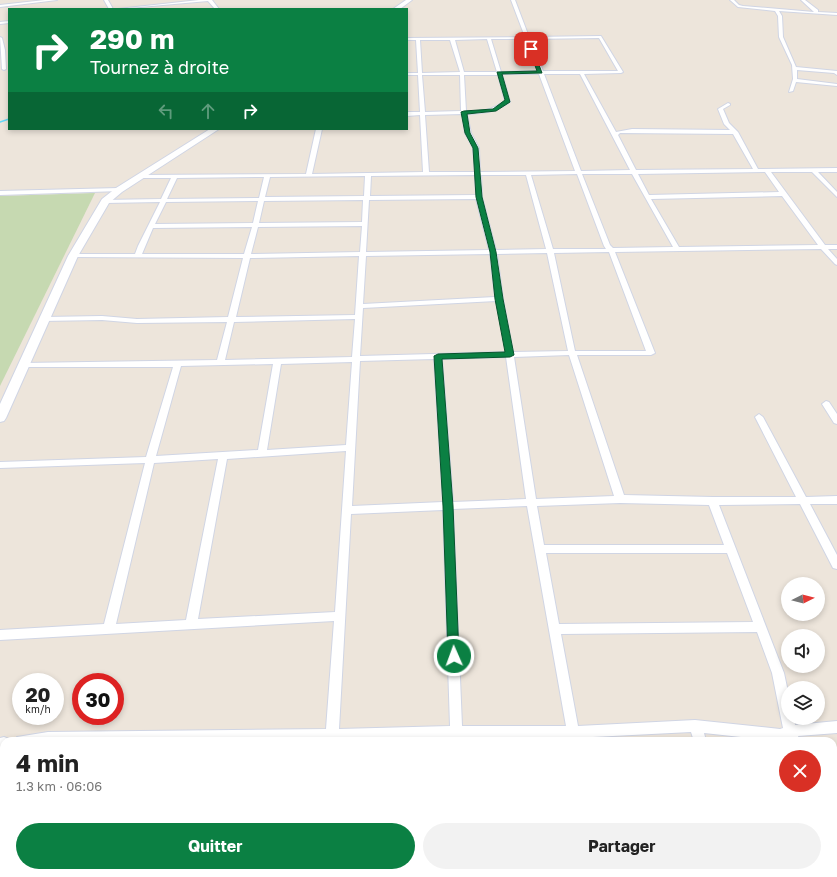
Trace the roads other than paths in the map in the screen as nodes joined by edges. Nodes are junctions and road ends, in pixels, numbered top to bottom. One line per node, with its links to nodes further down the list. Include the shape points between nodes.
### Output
1 (55, 0): 7 (street)
2 (209, 0): 8 (street); 9 (street)
3 (409, 0): 10 (street)
4 (513, 0): 14 (street)
5 (732, 0): 11 (street, via 738,6)
6 (803, 0): 12 (street, via 817,11)
7 (0, 6)
8 (130, 8)
9 (216, 8)
10 (397, 8)
11 (777, 11): 12 (street); 20 (street, via 780,16 781,37)
12 (815, 13): 13 (street)
13 (837, 14)
14 (526, 37): 17 (street); 23 (street); 24 (street, via 600,37 620,72)
15 (0, 38): 21 (street)
16 (452, 38): 17 (street); 19 (street); 26 (street)
17 (489, 38): 22 (street)
18 (408, 39): 19 (street)
19 (418, 39): 28 (street)
20 (794, 68): 25 (street); 29 (street)
21 (4, 69)
22 (499, 72): 23 (street); 26 (street); 33 (street, via 508,101 494,110)
23 (540, 72): 24 (street); 44 (street)
24 (581, 72): 39 (street)
25 (837, 72)
26 (462, 73): 28 (street); 33 (street)
27 (408, 74): 28 (street)
28 (419, 74): 35 (street)
29 (794, 80): 30 (street); 31 (street)
30 (837, 85)
31 (791, 91)
32 (728, 104): 38 (street, via 720,109 727,124)
33 (464, 112): 35 (street); 46 (street, via 468,133 476,148)
34 (408, 114): 35 (street)
35 (423, 114): 48 (street)
36 (214, 130): 52 (street)
37 (319, 130): 49 (street)
38 (735, 132): 39 (street, via 632,131 619,132); 40 (street)
39 (615, 135): 45 (street)
40 (756, 170): 41 (street); 45 (street)
41 (766, 170): 42 (street); 56 (street)
42 (813, 170): 43 (street); 57 (street)
43 (837, 170)
44 (580, 172): 45 (street); 47 (street); 70 (street, via 607,246)
45 (633, 172): 59 (street)
46 (478, 173): 47 (street); 48 (street); 58 (street)
47 (528, 173): 71 (street)
48 (426, 174): 50 (street)
49 (310, 175): 50 (street); 51 (street)
50 (368, 175): 60 (street)
51 (268, 176): 53 (street); 61 (street)
52 (139, 177): 53 (street); 54 (street)
53 (175, 177): 63 (street)
54 (119, 190): 55 (street); 62 (street)
55 (0, 193)
56 (784, 194): 59 (street); 67 (street)
57 (837, 195)
58 (479, 197): 60 (street); 72 (street)
59 (647, 198): 69 (street)
60 (366, 199): 61 (street); 64 (street)
61 (262, 200): 63 (street); 66 (street)
62 (105, 201): 63 (street); 74 (street)
63 (163, 201): 65 (street)
64 (365, 224): 66 (street); 73 (street)
65 (152, 226): 66 (street); 75 (street)
66 (255, 226): 76 (street)
67 (823, 247): 68 (street); 69 (street); 77 (street)
68 (837, 247)
69 (677, 249): 70 (street)
70 (611, 250): 71 (street); 83 (street, via 651,352)
71 (550, 251): 72 (street); 83 (street)
72 (493, 252): 73 (street); 78 (street)
73 (363, 254): 76 (street); 79 (street)
74 (73, 256): 75 (street); 81 (street)
75 (138, 256): 76 (street)
76 (246, 256): 82 (street)
77 (837, 263)
78 (499, 299): 79 (street); 84 (street)
79 (360, 306): 80 (street)
80 (359, 317): 82 (street); 86 (street)
81 (45, 319): 82 (street); 90 (street)
82 (232, 319): 88 (street)
83 (572, 353): 84 (street); 100 (street)
84 (510, 355): 85 (street); 104 (street)
85 (438, 356): 86 (street); 105 (street)
86 (356, 359): 87 (street); 95 (street)
87 (276, 361): 88 (street); 96 (street)
88 (220, 363): 89 (street)
89 (178, 364): 90 (street); 98 (street)
90 (23, 365): 93 (street)
91 (826, 404): 94 (street)
92 (759, 417): 101 (street)
93 (0, 418)
94 (837, 421)
95 (351, 448): 96 (street); 106 (street)
96 (262, 453): 97 (street)
97 (223, 455): 98 (street); 111 (street)
98 (150, 460): 99 (street); 113 (street)
99 (0, 465)
100 (620, 499): 103 (street); 104 (street)
101 (802, 500): 102 (street); 103 (street); 109 (street)
102 (837, 500)
103 (713, 501): 108 (street)
104 (531, 502): 105 (street); 107 (street)
105 (448, 506): 106 (street); 118 (street)
106 (347, 510): 110 (street)
107 (540, 549): 108 (street); 114 (street)
108 (730, 549): 112 (street)
109 (837, 565)
110 (341, 616): 111 (street); 121 (street)
111 (191, 624): 113 (street)
112 (761, 627): 114 (street); 120 (street, via 778,673)
113 (109, 628): 115 (street)
114 (556, 629): 119 (street)
115 (0, 635)
116 (695, 726): 119 (street); 120 (street); 123 (street)
117 (837, 727): 120 (street)
118 (456, 732): 119 (street); 122 (street)
119 (573, 732)
120 (792, 736)
121 (332, 737)
122 (353, 737)
123 (699, 737)

